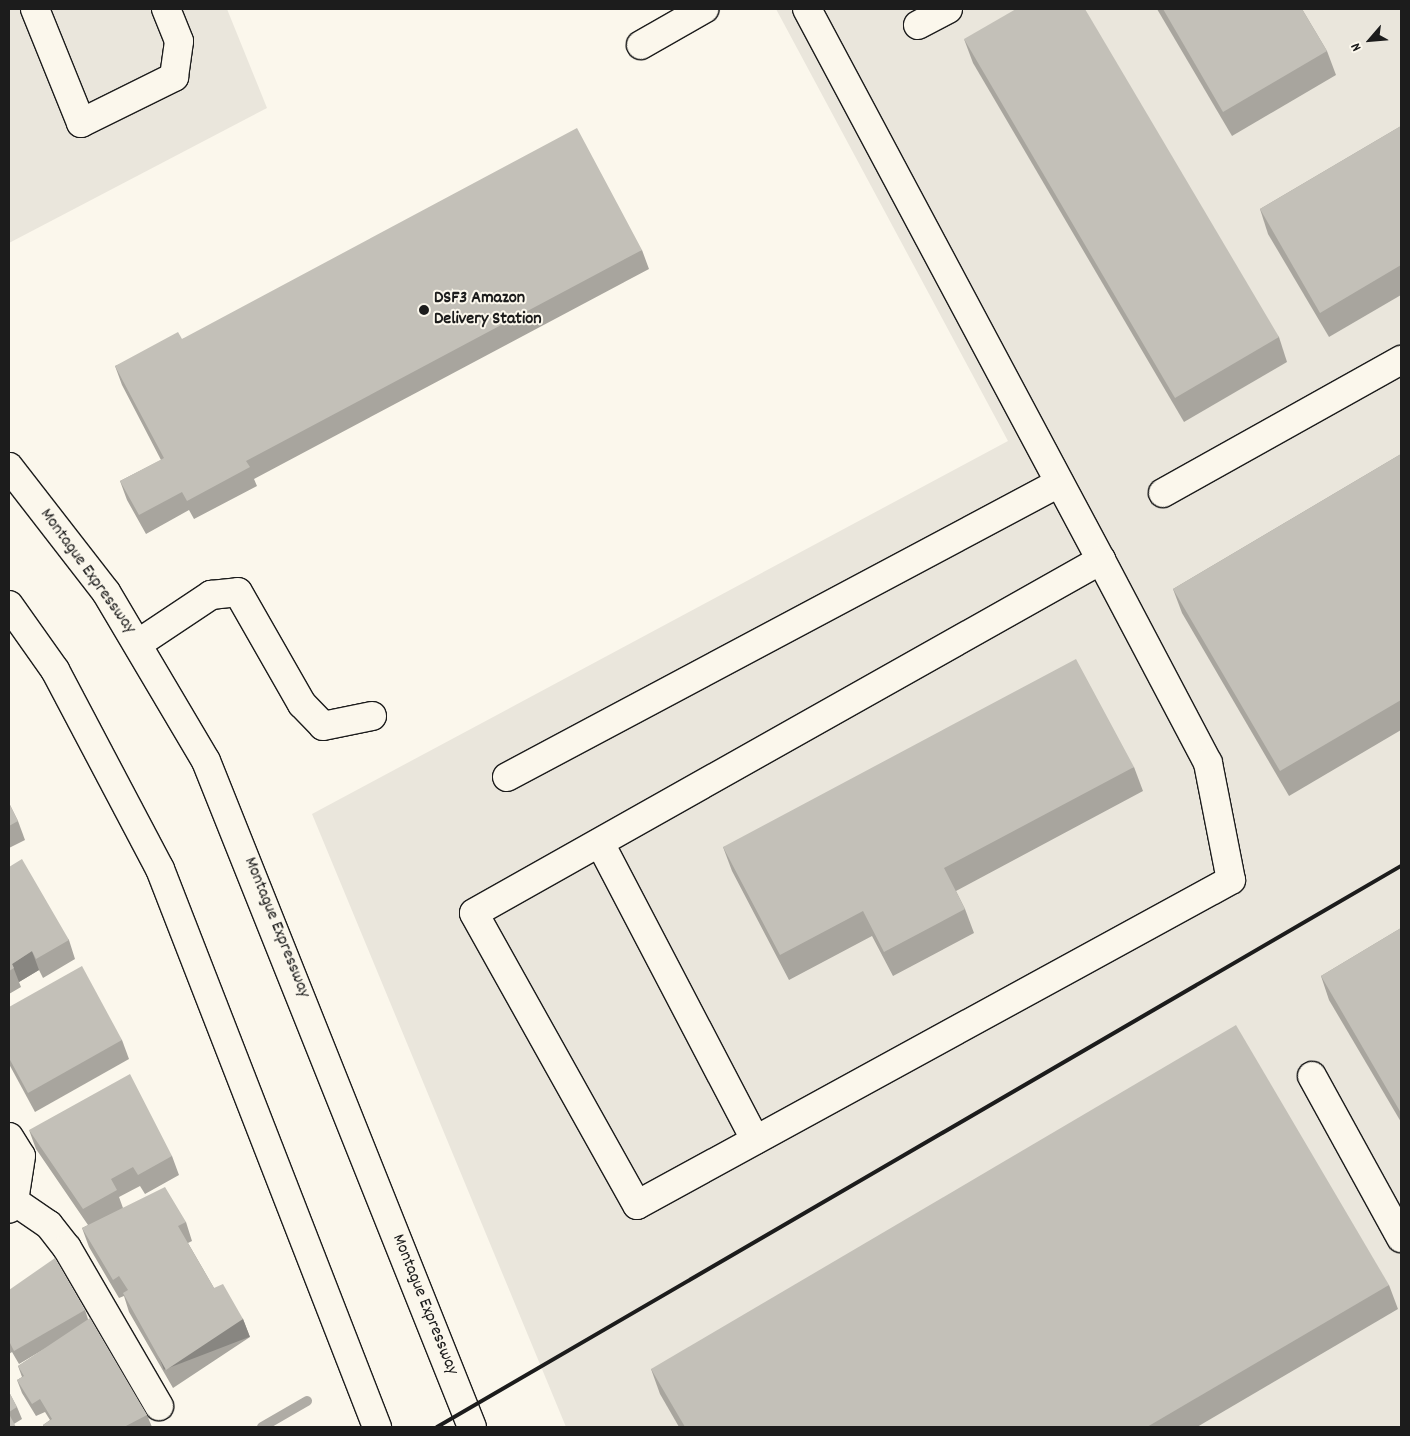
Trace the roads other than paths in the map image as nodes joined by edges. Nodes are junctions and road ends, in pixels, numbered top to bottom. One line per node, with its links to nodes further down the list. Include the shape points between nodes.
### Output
1 (35, 9): 2 (main road, via 80,123 174,77 178,41)
2 (166, 9)
3 (704, 9): 7 (main road)
4 (807, 9): 10 (main road)
5 (948, 9): 6 (main road)
6 (918, 25)
7 (641, 45)
8 (1401, 360): 11 (main road)
9 (9, 467): 14 (main road, Montague Expressway, via 106,592)
10 (1059, 483): 12 (main road); 16 (main road)
11 (1163, 493)
12 (1101, 560): 17 (main road); 20 (main road, via 1208,762 1231,880)
13 (9, 605): 24 (main road, via 55,670 160,869)
14 (139, 643): 15 (main road, via 211,595 238,592 302,704 323,726); 25 (main road, Montague Expressway, via 206,761 244,848)
15 (372, 716)
16 (507, 777)
17 (600, 843): 20 (main road); 20 (main road, via 474,913 637,1205)
18 (1312, 1076): 22 (main road)
19 (9, 1137): 21 (main road, via 20,1156)
20 (755, 1140)
21 (12, 1205): 23 (main road, via 49,1224 67,1248)
22 (1401, 1238)
23 (159, 1406)
24 (377, 1427)
25 (472, 1427)

